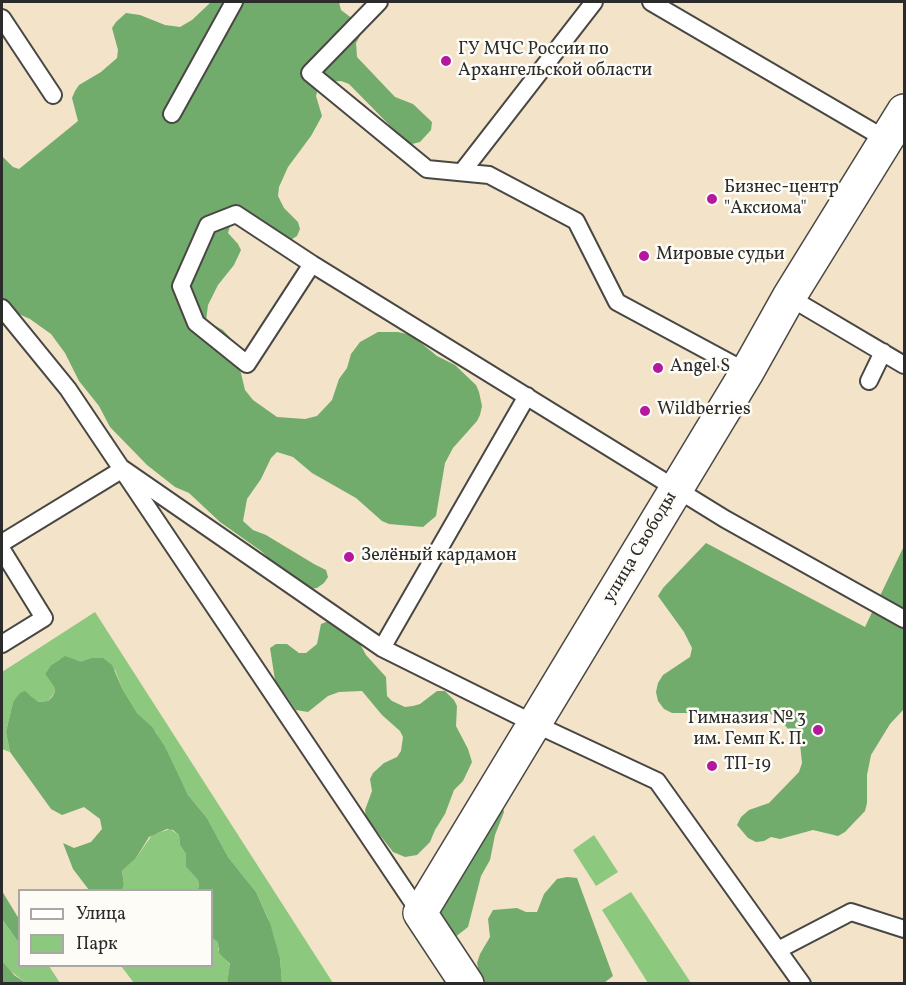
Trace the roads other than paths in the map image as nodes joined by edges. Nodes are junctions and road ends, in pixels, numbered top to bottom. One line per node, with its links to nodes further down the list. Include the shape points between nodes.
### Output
1 (234, 2): 8 (lane)
2 (379, 2): 10 (lane, via 310,73 427,169)
3 (594, 2): 10 (lane)
4 (651, 2): 9 (lane)
5 (2, 18): 6 (lane)
6 (53, 95)
7 (904, 111): 9 (street, улица Свободы)
8 (172, 114)
9 (887, 140): 12 (street, улица Свободы)
10 (462, 172): 16 (lane, via 489,175 576,221 617,302)
11 (312, 264): 11 (lane, via 247,363 195,323 181,286 208,225 236,214); 18 (lane)
12 (789, 297): 14 (lane); 16 (street, улица Свободы)
13 (2, 308): 19 (lane, via 68,389)
14 (883, 352): 15 (lane); 17 (lane)
15 (904, 365)
16 (747, 372): 20 (street, улица Свободы)
17 (869, 381)
18 (527, 396): 20 (lane); 25 (lane)
19 (123, 469): 21 (lane); 25 (lane); 27 (lane)
20 (676, 489): 23 (lane); 26 (street, улица Свободы)
21 (2, 543)
22 (2, 550): 24 (lane, via 44,618)
23 (904, 619)
24 (2, 644)
25 (382, 648): 26 (lane)
26 (535, 724): 27 (street, улица Свободы); 29 (lane, via 657,781)
27 (420, 913): 30 (street)
28 (904, 929): 29 (lane, via 851,912)
29 (778, 950): 31 (lane)
30 (467, 984)
31 (802, 984)

